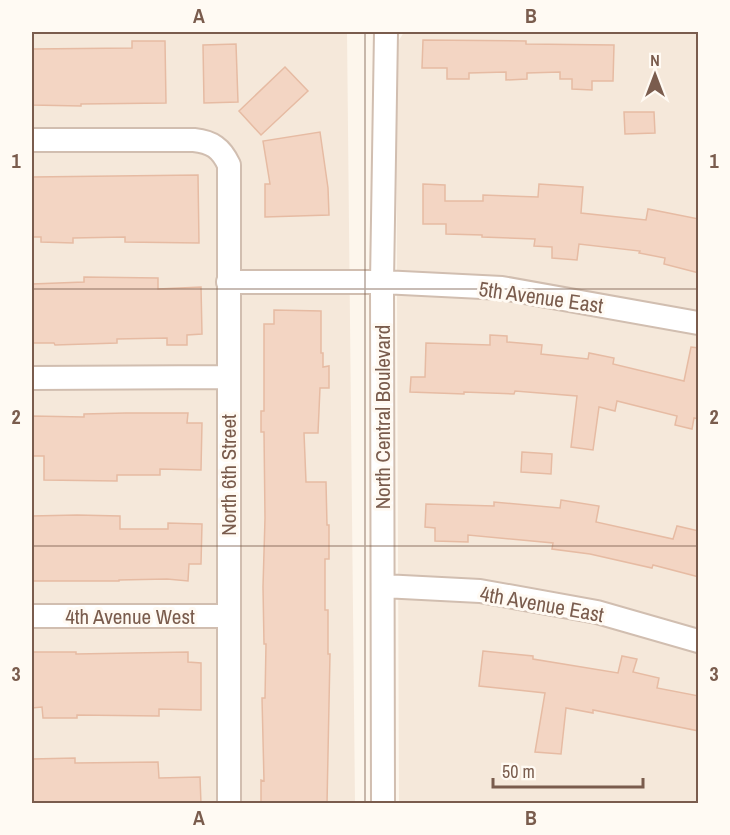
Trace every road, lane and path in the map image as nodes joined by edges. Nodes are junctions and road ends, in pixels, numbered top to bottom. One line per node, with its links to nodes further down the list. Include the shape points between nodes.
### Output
1 (386, 32): 4 (street, North Central Boulevard)
2 (32, 140): 3 (street, North 6th Street, via 194,140 220,149 229,170)
3 (228, 282): 4 (street, 5th Avenue East); 6 (street, North 6th Street)
4 (382, 282): 5 (street, 5th Avenue East, via 502,288); 8 (street, North Central Boulevard)
5 (699, 323)
6 (228, 377): 7 (street); 10 (street, North 6th Street)
7 (32, 378)
8 (383, 586): 11 (street, 4th Avenue East, via 491,593 597,612); 13 (street, North Central Boulevard)
9 (32, 616): 10 (street, 4th Avenue West)
10 (228, 616): 12 (street, North 6th Street)
11 (699, 641)
12 (229, 804)
13 (383, 804)

